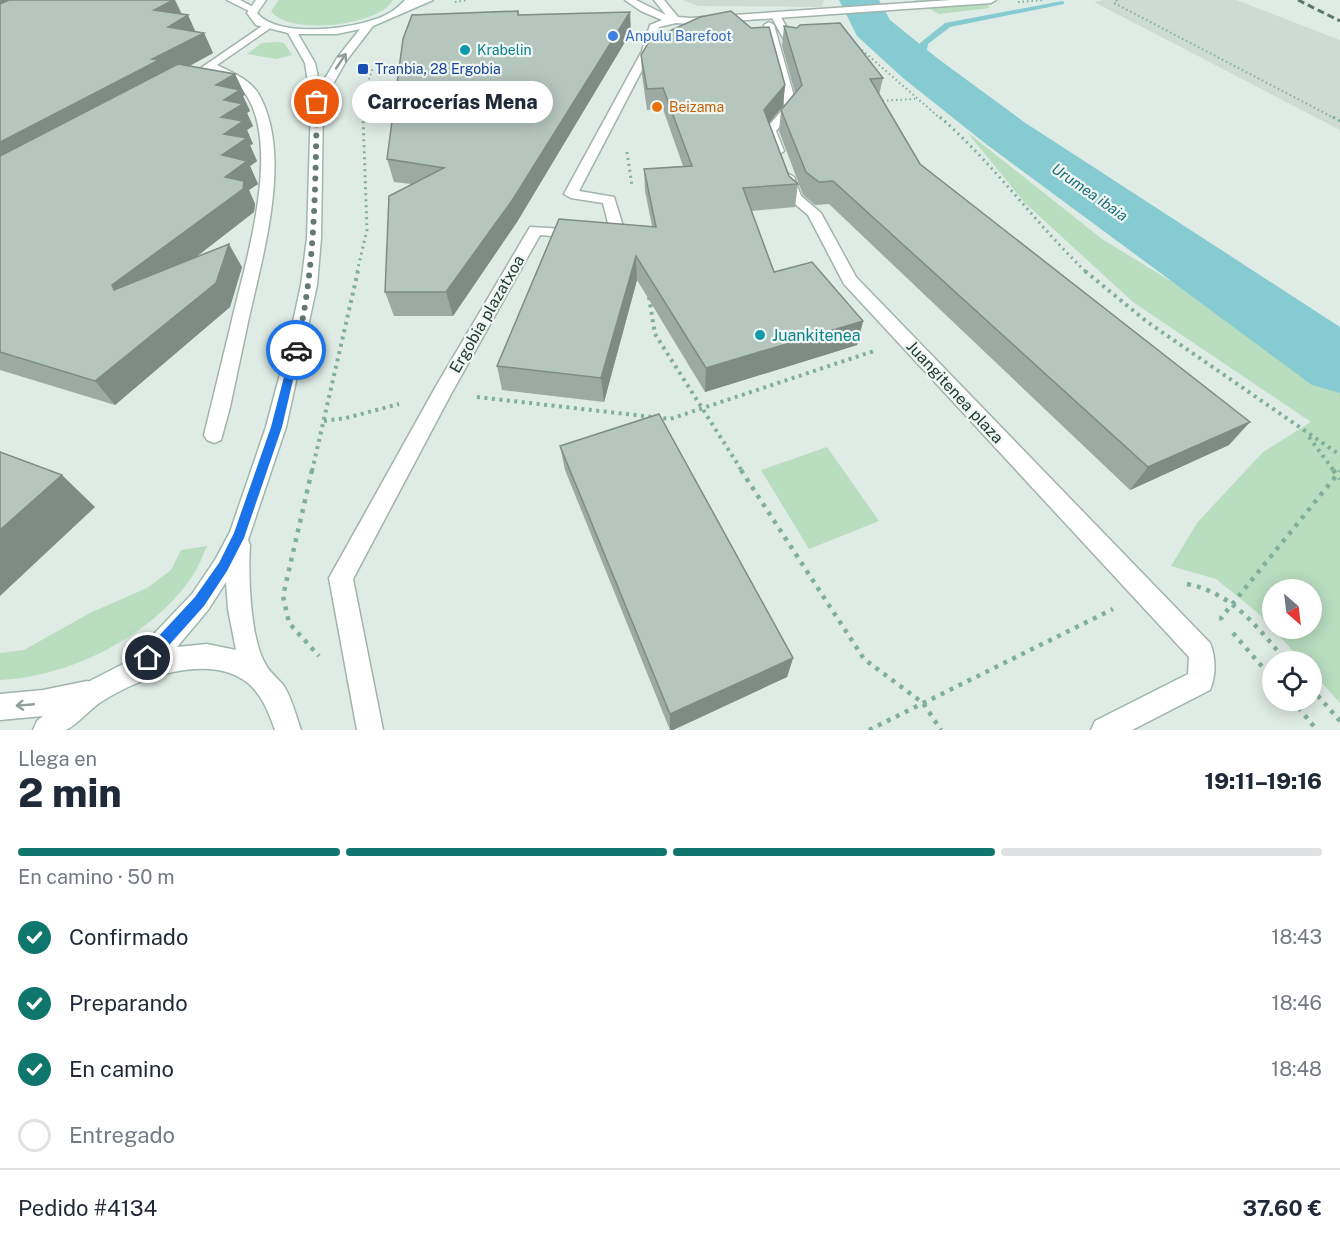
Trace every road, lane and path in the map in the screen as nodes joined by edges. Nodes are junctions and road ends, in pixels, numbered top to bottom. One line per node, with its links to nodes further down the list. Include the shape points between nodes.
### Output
1 (232, 0): 13 (street)
2 (261, 0): 13 (street)
3 (428, 0): 12 (street)
4 (468, 0): 11 (path)
5 (630, 0): 14 (street, via 653,15)
6 (659, 0): 14 (street)
7 (991, 0): 15 (street, via 788,15)
8 (1044, 0): 10 (path)
9 (1117, 0): 28 (path, via 1114,3)
10 (1015, 2)
11 (453, 3)
12 (407, 4): 16 (street)
13 (252, 9): 17 (street, via 256,22)
14 (675, 20): 15 (street); 25 (street, Ergobia plazatxoa, via 655,25 647,51)
15 (772, 20): 20 (street); 33 (street, Juangitenea plaza, via 791,106 770,131 795,198 814,213 850,280)
16 (370, 24): 18 (street, via 332,32); 26 (street, one-way to 16, via 341,60)
17 (265, 27): 18 (street); 22 (street)
18 (292, 32): 26 (street, via 310,63)
19 (853, 42): 24 (path)
20 (791, 43)
21 (375, 61): 34 (path, via 363,108 368,230 324,421)
22 (210, 66): 23 (street); 37 (street, via 252,92 261,113 268,156 261,233)
23 (189, 78)
24 (916, 99): 27 (path); 36 (path, via 966,140 1064,250 1100,284)
25 (619, 101): 29 (path); 34 (street, Ergobia plazatxoa, via 571,194 609,200 615,223 604,236 535,230)
26 (317, 102): 40 (street, via 309,285 276,427)
27 (871, 102)
28 (1340, 121)
29 (633, 192)
30 (649, 294): 32 (path)
31 (663, 314): 32 (path)
32 (652, 316): 35 (path, via 655,334)
33 (906, 340): 35 (path); 41 (street, Juangitenea plaza)
34 (442, 393): 35 (path, via 670,419); 55 (street, Ergobia plazatxoa, via 341,578)
35 (701, 408): 49 (path, via 864,659)
36 (1306, 434): 38 (path); 39 (path)
37 (214, 435)
38 (1340, 455)
39 (1339, 475): 42 (path)
40 (240, 534): 45 (street, via 200,602); 46 (street, via 238,602)
41 (1138, 585): 42 (path, via 1196,585); 49 (path); 58 (street, Juangitenea plaza, via 1201,652 1201,681)
42 (1233, 604): 43 (path); 44 (path, via 1221,618)
43 (1277, 651)
44 (1262, 666)
45 (137, 669): 46 (street, via 171,659 203,656 231,660); 47 (street)
46 (255, 672): 54 (street, via 276,695)
47 (92, 693): 50 (street, one-way to 50); 53 (street)
48 (1322, 701): 52 (path)
49 (923, 703): 56 (path); 57 (path)
50 (0, 707)
51 (1301, 711): 59 (path)
52 (1340, 721)
53 (46, 730)
54 (288, 730)
55 (370, 730)
56 (869, 730)
57 (941, 730)
58 (1104, 730)
59 (1317, 730)

